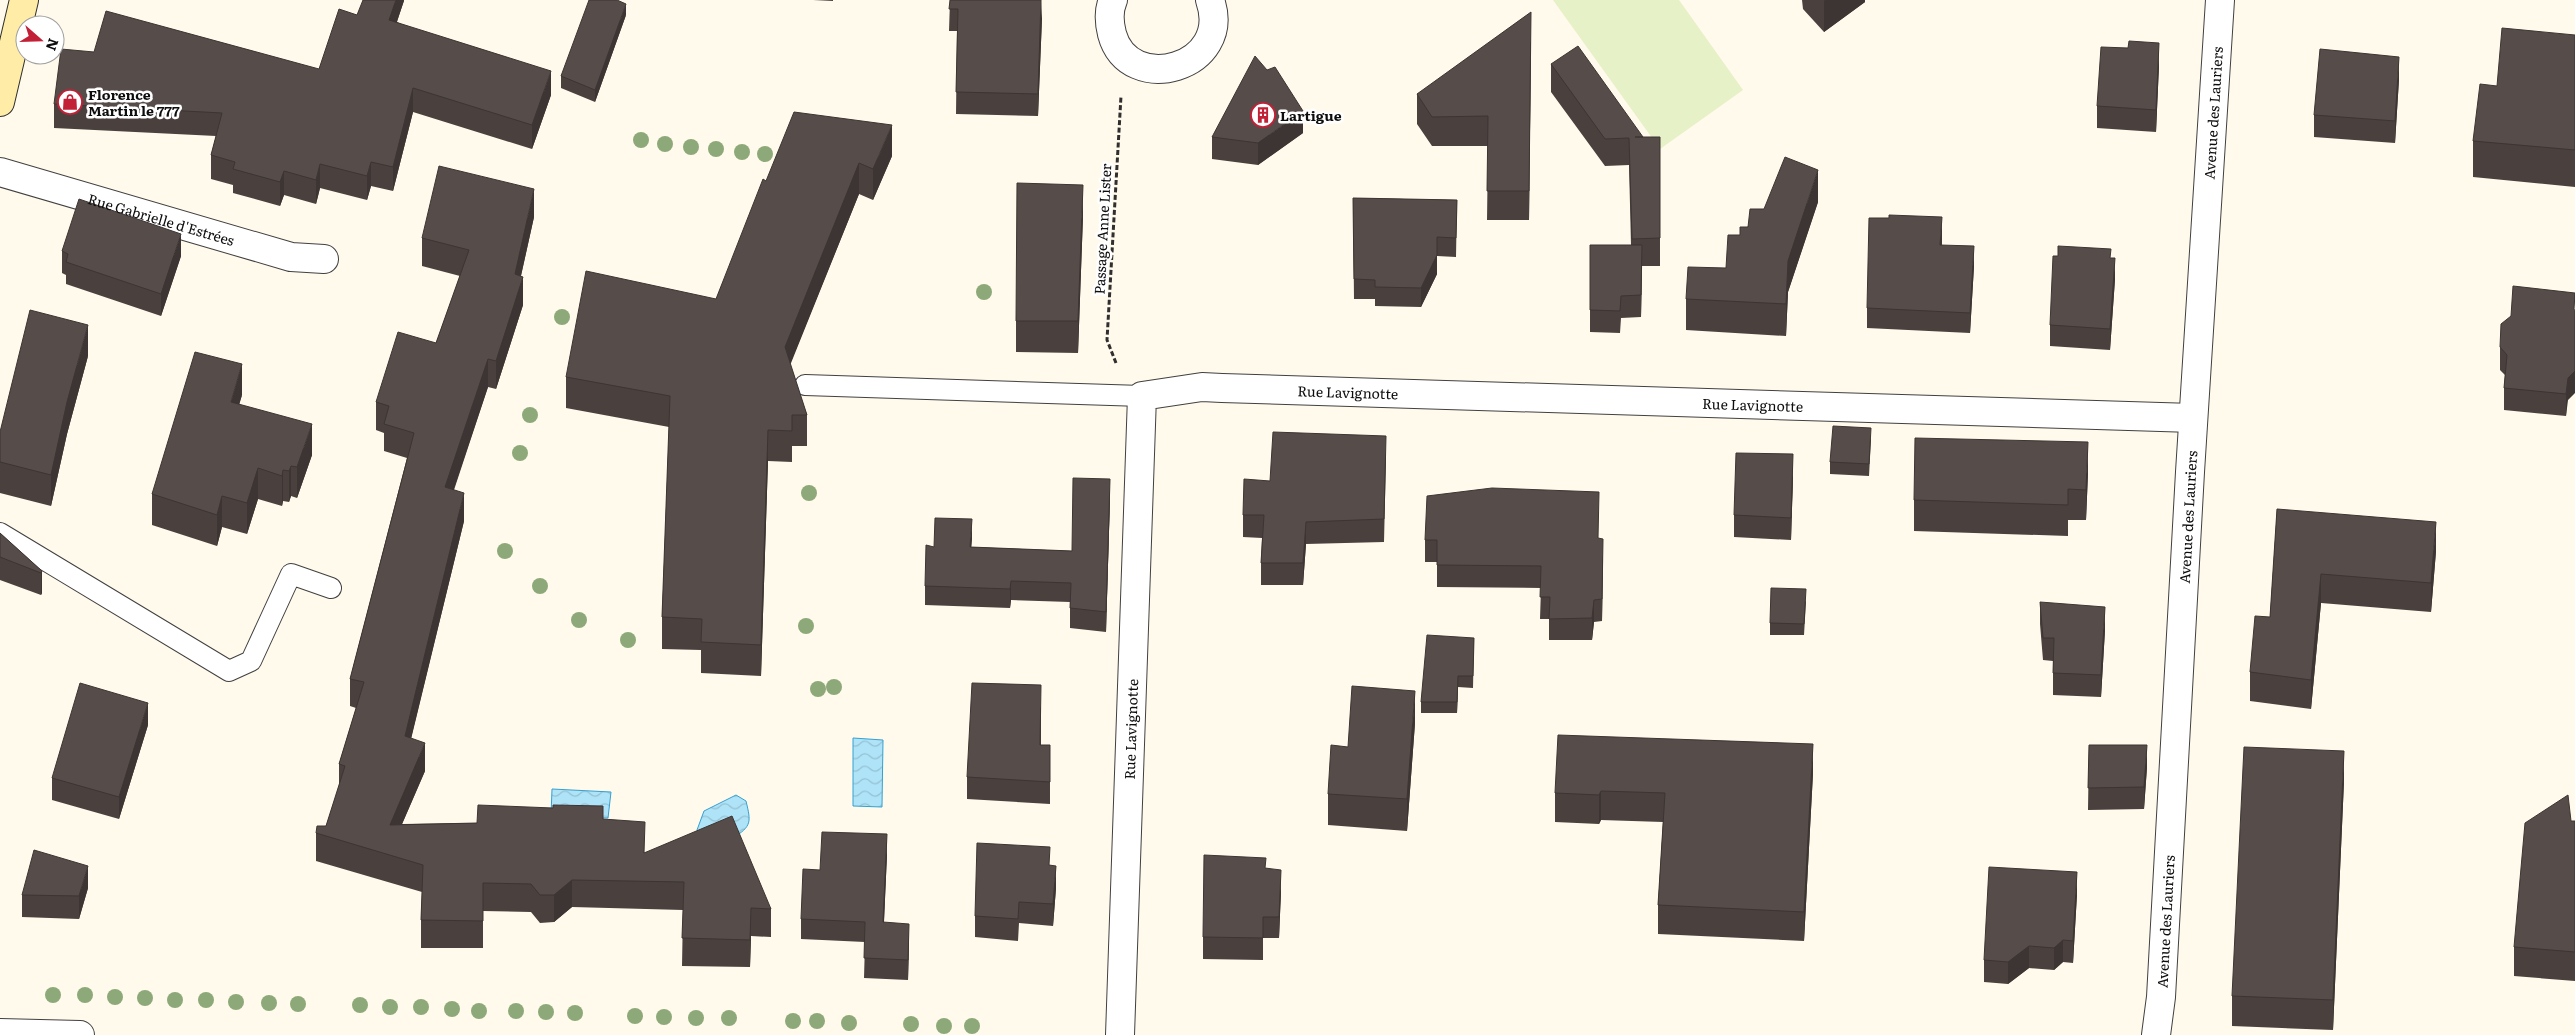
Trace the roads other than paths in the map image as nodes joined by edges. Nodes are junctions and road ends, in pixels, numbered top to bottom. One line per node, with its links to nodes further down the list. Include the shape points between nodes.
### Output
1 (24, 0): 5 (street)
2 (1113, 0): 3 (street, via 1110,23 1114,39 1123,53 1151,69 1169,69 1185,64 1199,54 1209,41 1213,24)
3 (1210, 0)
4 (2220, 0): 10 (street, Avenue des Lauriers)
5 (0, 102)
6 (0, 172): 7 (street, Rue Gabrielle d'Estrées, via 291,257)
7 (324, 259)
8 (805, 385): 9 (lane)
9 (1142, 396): 10 (street, Rue Lavignotte, via 1202,387); 15 (street, Rue Lavignotte)
10 (2193, 418): 16 (street, Avenue des Lauriers, via 2161,997)
11 (0, 532): 12 (lane, via 229,672 251,661 291,574)
12 (331, 588)
13 (0, 1033): 14 (street)
14 (80, 1035)
15 (1120, 1035)
16 (2156, 1035)

